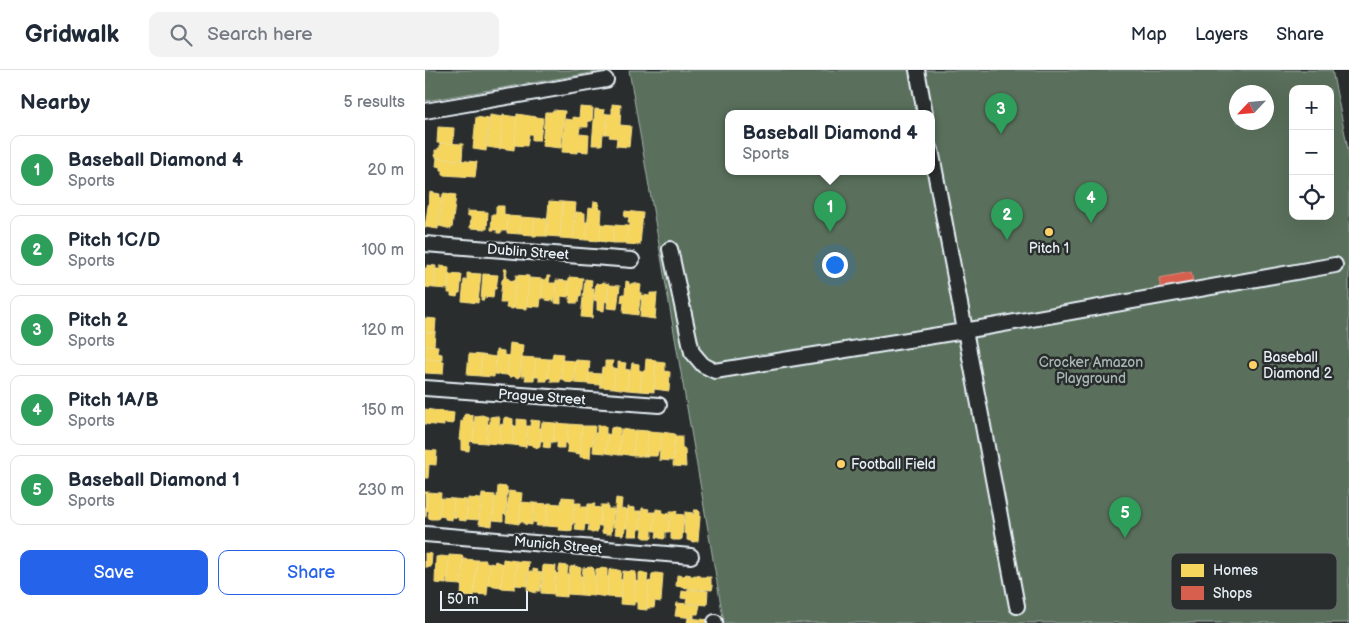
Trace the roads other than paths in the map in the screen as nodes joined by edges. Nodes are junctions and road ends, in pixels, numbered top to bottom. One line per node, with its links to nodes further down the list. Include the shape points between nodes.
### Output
1 (917, 70): 3 (street)
2 (605, 80): 4 (street)
3 (924, 110)
4 (425, 111)
5 (935, 172): 10 (street)
6 (425, 244): 8 (street, Dublin Street)
7 (669, 250): 10 (street, via 692,352 703,366 715,371)
8 (632, 260)
9 (1335, 265): 10 (street)
10 (964, 331): 15 (street)
11 (425, 388): 12 (street, Prague Street)
12 (659, 405)
13 (425, 534): 14 (street, Munich Street)
14 (691, 556)
15 (1017, 606)

